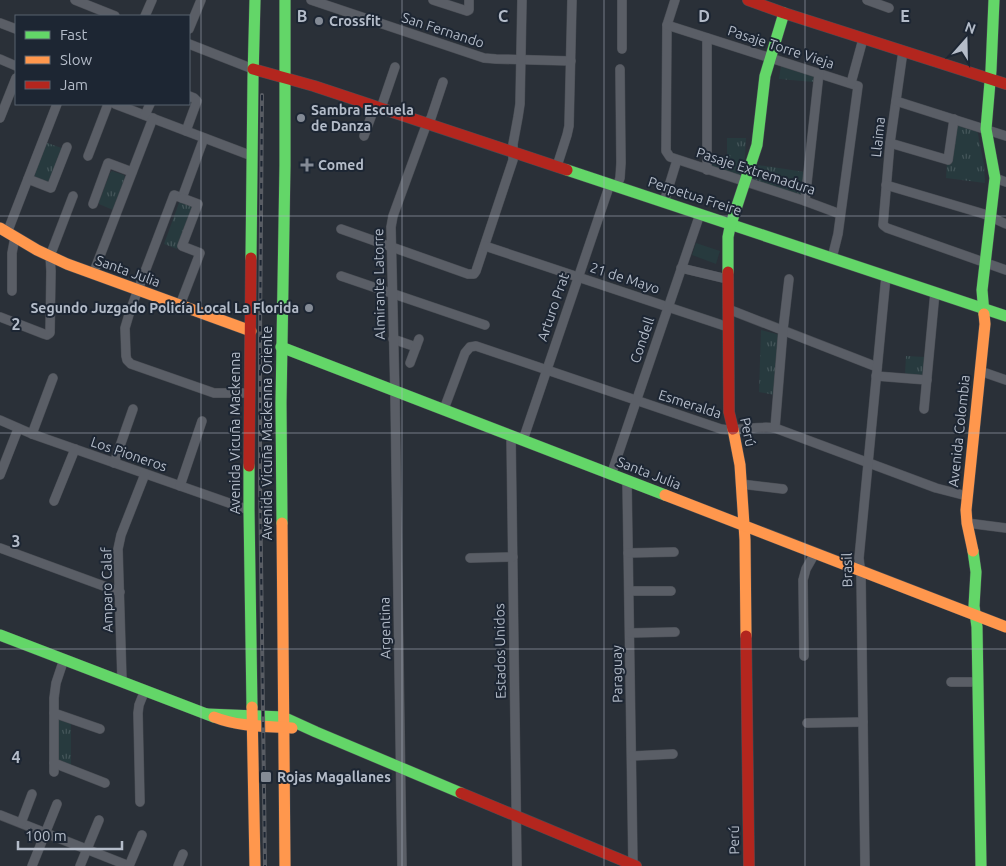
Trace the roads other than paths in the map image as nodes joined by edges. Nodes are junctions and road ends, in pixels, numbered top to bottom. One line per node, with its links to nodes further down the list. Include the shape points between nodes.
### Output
1 (75, 0): 18 (street)
2 (152, 0): 19 (street)
3 (201, 0): 22 (street)
4 (255, 0): 36 (main road, Avenida Vicuña Mackenna)
5 (285, 0): 38 (main road, Avenida Vicuña Mackenna Oriente)
6 (311, 0): 31 (street, San Fernando, via 480,57)
7 (433, 0): 8 (street, via 467,11 470,10)
8 (470, 0)
9 (522, 0): 31 (street)
10 (572, 0): 32 (street)
11 (622, 0): 27 (street)
12 (675, 0): 21 (street)
13 (748, 0): 17 (main road)
14 (867, 0): 16 (street)
15 (994, 0): 39 (main road, Avenida Colombia)
16 (889, 8)
17 (784, 13): 25 (main road); 29 (main road, Perú)
18 (112, 15)
19 (145, 15)
20 (0, 23): 23 (street)
21 (668, 25): 24 (street, Pasaje Torre Vieja); 65 (street, Pasaje Extremadura, via 666,151)
22 (190, 27)
23 (15, 30)
24 (707, 38): 29 (street, Pasaje Torre Vieja); 67 (street)
25 (864, 39): 28 (main road); 42 (street)
26 (190, 44): 36 (street)
27 (622, 49)
28 (903, 52): 39 (main road); 45 (street, Llaima)
29 (770, 58): 37 (street, Pasaje Torre Vieja); 71 (main road, Perú, via 762,88 758,140)
30 (0, 59): 33 (street)
31 (521, 60): 32 (street, San Fernando); 62 (street)
32 (570, 61): 66 (street, via 568,131)
33 (15, 66)
34 (394, 67): 50 (street)
35 (620, 68): 72 (street, Arturo Prat, via 621,163 620,178)
36 (253, 69): 38 (main road, Perpetua Freire); 64 (main road, Avenida Vicuña Mackenna)
37 (819, 73): 42 (street, Pasaje Torre Vieja); 76 (street)
38 (285, 78): 50 (main road, Perpetua Freire); 114 (main road, Avenida Vicuña Mackenna Oriente)
39 (990, 79): 43 (main road); 55 (main road, Avenida Colombia)
40 (15, 80): 51 (street)
41 (442, 82): 54 (street, Almirante Latorre)
42 (854, 84): 80 (street)
43 (1006, 84)
44 (190, 96): 56 (street, via 197,102)
45 (896, 100): 53 (street); 60 (street, Llaima)
46 (57, 105): 69 (street)
47 (108, 105): 63 (street)
48 (118, 105): 52 (street)
49 (150, 105): 52 (street)
50 (378, 107): 54 (main road, Perpetua Freire); 57 (street)
51 (0, 116)
52 (149, 117): 56 (street); 68 (street)
53 (954, 119): 55 (street); 60 (street, via 948,160)
54 (427, 123): 62 (main road, Perpetua Freire); 87 (street, Almirante Latorre, via 393,216)
55 (986, 129): 58 (street); 70 (main road, Avenida Colombia)
56 (186, 131): 59 (street)
57 (364, 136)
58 (1006, 136)
59 (204, 138): 64 (street); 75 (street)
60 (890, 143): 73 (street, Llaima)
61 (67, 147): 69 (street, via 51,188)
62 (514, 152): 66 (main road, Perpetua Freire); 86 (street)
63 (88, 156)
64 (252, 156): 112 (main road, Avenida Vicuña Mackenna)
65 (677, 160): 67 (street, Pasaje Extremadura); 77 (street)
66 (557, 166): 72 (main road, Perpetua Freire)
67 (707, 170): 71 (street, Pasaje Extremadura)
68 (132, 172): 78 (street, via 108,163); 93 (street)
69 (28, 179): 85 (street)
70 (1000, 180): 81 (main road, Avenida Colombia)
71 (744, 182): 76 (street, Pasaje Extremadura); 82 (main road, Perú)
72 (614, 185): 77 (main road, Perpetua Freire); 96 (street, Arturo Prat)
73 (886, 185): 81 (street); 90 (street, Llaima, via 884,226)
74 (73, 196): 88 (street)
75 (182, 198): 99 (street, via 174,195); 103 (street, via 198,204 182,246 200,253)
76 (805, 201): 80 (street, Pasaje Extremadura)
77 (664, 202): 79 (main road, Perpetua Freire)
78 (93, 204)
79 (700, 214): 82 (main road, Perpetua Freire); 91 (street, Condell)
80 (840, 214): 89 (street)
81 (990, 218): 83 (street); 90 (main road, Avenida Colombia)
82 (730, 224): 89 (main road, Perpetua Freire); 97 (main road, Perú)
83 (1006, 224)
84 (341, 229): 87 (street)
85 (7, 233): 88 (main road, Santa Julia); 100 (street, via 12,253)
86 (485, 246): 87 (street, via 474,274); 96 (street, 21 de Mayo)
87 (391, 247): 102 (street, Almirante Latorre)
88 (50, 256): 93 (main road, Santa Julia); 108 (street, via 49,334)
89 (832, 258): 95 (main road, Perpetua Freire)
90 (985, 263): 92 (street); 106 (main road, Avenida Colombia, via 981,295)
91 (681, 268): 97 (street); 104 (street, Condell)
92 (1006, 270)
93 (93, 274): 99 (main road, Santa Julia)
94 (341, 276): 102 (street)
95 (886, 276): 101 (main road, Perpetua Freire); 117 (street, Brasil)
96 (578, 277): 104 (street, 21 de Mayo); 116 (street, Arturo Prat)
97 (728, 279): 105 (main road, Perú)
98 (790, 279): 111 (street)
99 (138, 290): 103 (main road, Santa Julia); 123 (street, via 125,328 125,354 129,362 210,391)
100 (12, 292)
101 (934, 292): 106 (main road, Perpetua Freire); 120 (street)
102 (392, 294): 109 (street); 113 (street, Almirante Latorre)
103 (180, 305): 112 (main road, Santa Julia)
104 (668, 307): 110 (street, 21 de Mayo); 124 (street, Condell)
105 (728, 309): 110 (main road, Perú); 111 (street)
106 (983, 309): 107 (main road, Perpetua Freire); 118 (main road, Avenida Colombia, via 985,320)
107 (1006, 316)
108 (0, 317)
109 (485, 325)
110 (728, 327): 132 (main road, Perú, via 728,405)
111 (783, 330): 117 (street); 131 (street)
112 (251, 331): 123 (main road, Avenida Vicuña Mackenna)
113 (393, 338): 115 (street, via 418,343); 122 (street, Almirante Latorre)
114 (281, 347): 122 (main road, Santa Julia); 175 (main road, Avenida Vicuña Mackenna Oriente)
115 (410, 363)
116 (546, 370): 124 (street, Esmeralda); 127 (street, Esmeralda, via 472,346 465,353); 135 (street, Arturo Prat)
117 (877, 371): 120 (street); 138 (street, Brasil)
118 (980, 371): 121 (street); 146 (main road, Avenida Colombia)
119 (53, 378): 133 (street)
120 (927, 380): 126 (street)
121 (1006, 380)
122 (395, 390): 127 (main road, Santa Julia); 181 (street, Argentina)
123 (250, 393): 148 (main road, Avenida Vicuña Mackenna)
124 (636, 400): 132 (street, Esmeralda); 141 (street, Condell)
125 (133, 409): 137 (street)
126 (924, 409)
127 (444, 410): 134 (main road, Santa Julia)
128 (0, 420): 130 (street, Los Pioneros)
129 (202, 421): 144 (street)
130 (18, 428): 133 (street, Los Pioneros); 140 (street)
131 (776, 428): 132 (street, Esmeralda); 138 (street, Esmeralda)
132 (732, 430): 143 (main road, Perú)
133 (32, 434): 136 (street, Los Pioneros)
134 (511, 435): 135 (main road, Santa Julia); 156 (street, Estados Unidos)
135 (523, 440): 141 (main road, Santa Julia)
136 (75, 449): 137 (street, Los Pioneros); 147 (street)
137 (114, 463): 139 (street, Los Pioneros)
138 (868, 463): 146 (street, Esmeralda); 158 (street, Brasil)
139 (145, 474): 144 (street, Los Pioneros); 161 (street, Amparo Calaf, via 119,543)
140 (0, 475)
141 (611, 475): 142 (main road, Santa Julia)
142 (627, 481): 150 (main road, Santa Julia); 154 (street, Paraguay)
143 (741, 484): 145 (street); 150 (main road, Perú)
144 (180, 486): 148 (street, Los Pioneros)
145 (783, 489)
146 (967, 496): 149 (main road, Avenida Colombia)
147 (54, 501)
148 (249, 510): 174 (main road, Avenida Vicuña Mackenna)
149 (967, 523): 151 (street); 162 (main road, Avenida Colombia, via 976,563)
150 (744, 525): 155 (main road, Santa Julia); 203 (main road, Perú)
151 (1006, 528)
152 (0, 548): 161 (street)
153 (674, 552): 154 (street)
154 (628, 553): 159 (street, Paraguay)
155 (815, 553): 158 (main road, Santa Julia); 167 (street, via 802,580)
156 (513, 557): 157 (street); 187 (street, Estados Unidos)
157 (470, 558)
158 (860, 570): 162 (main road, Santa Julia); 176 (street, Brasil)
159 (629, 591): 160 (street); 165 (street, Paraguay)
160 (672, 591)
161 (120, 592): 169 (street, Amparo Calaf)
162 (975, 614): 163 (main road, Santa Julia); 171 (main road, Avenida Colombia)
163 (1006, 627)
164 (676, 632): 165 (street)
165 (630, 633): 180 (street, Paraguay)
166 (0, 634): 168 (main road)
167 (804, 656)
168 (64, 659): 169 (main road); 173 (street, via 56,683)
169 (122, 681): 172 (main road)
170 (951, 682): 171 (street)
171 (978, 682): 205 (main road, Avenida Colombia)
172 (145, 690): 174 (main road, via 207,714); 184 (street, via 138,713)
173 (54, 713): 178 (street); 182 (street, via 54,767)
174 (253, 721): 175 (main road); 198 (main road, Avenida Vicuña Mackenna)
175 (283, 722): 181 (main road); 199 (main road, Avenida Vicuña Mackenna Oriente)
176 (863, 722): 177 (street); 204 (street, Brasil)
177 (807, 723)
178 (100, 729)
179 (673, 754): 180 (street)
180 (632, 756): 202 (street, Paraguay)
181 (401, 767): 187 (main road); 200 (street, Argentina)
182 (105, 783)
183 (32, 794): 189 (street)
184 (140, 802)
185 (57, 804): 190 (street)
186 (0, 815): 189 (street)
187 (516, 816): 201 (street, Estados Unidos); 202 (main road)
188 (99, 820): 192 (street)
189 (20, 823): 190 (street)
190 (45, 833): 192 (street); 194 (street)
191 (142, 836): 196 (street)
192 (87, 849): 195 (street); 196 (street)
193 (183, 854): 197 (street)
194 (32, 866)
195 (80, 866)
196 (129, 866)
197 (178, 866)
198 (256, 866)
199 (285, 866)
200 (402, 866)
201 (517, 866)
202 (634, 866)
203 (749, 866)
204 (865, 866)
205 (981, 866)

